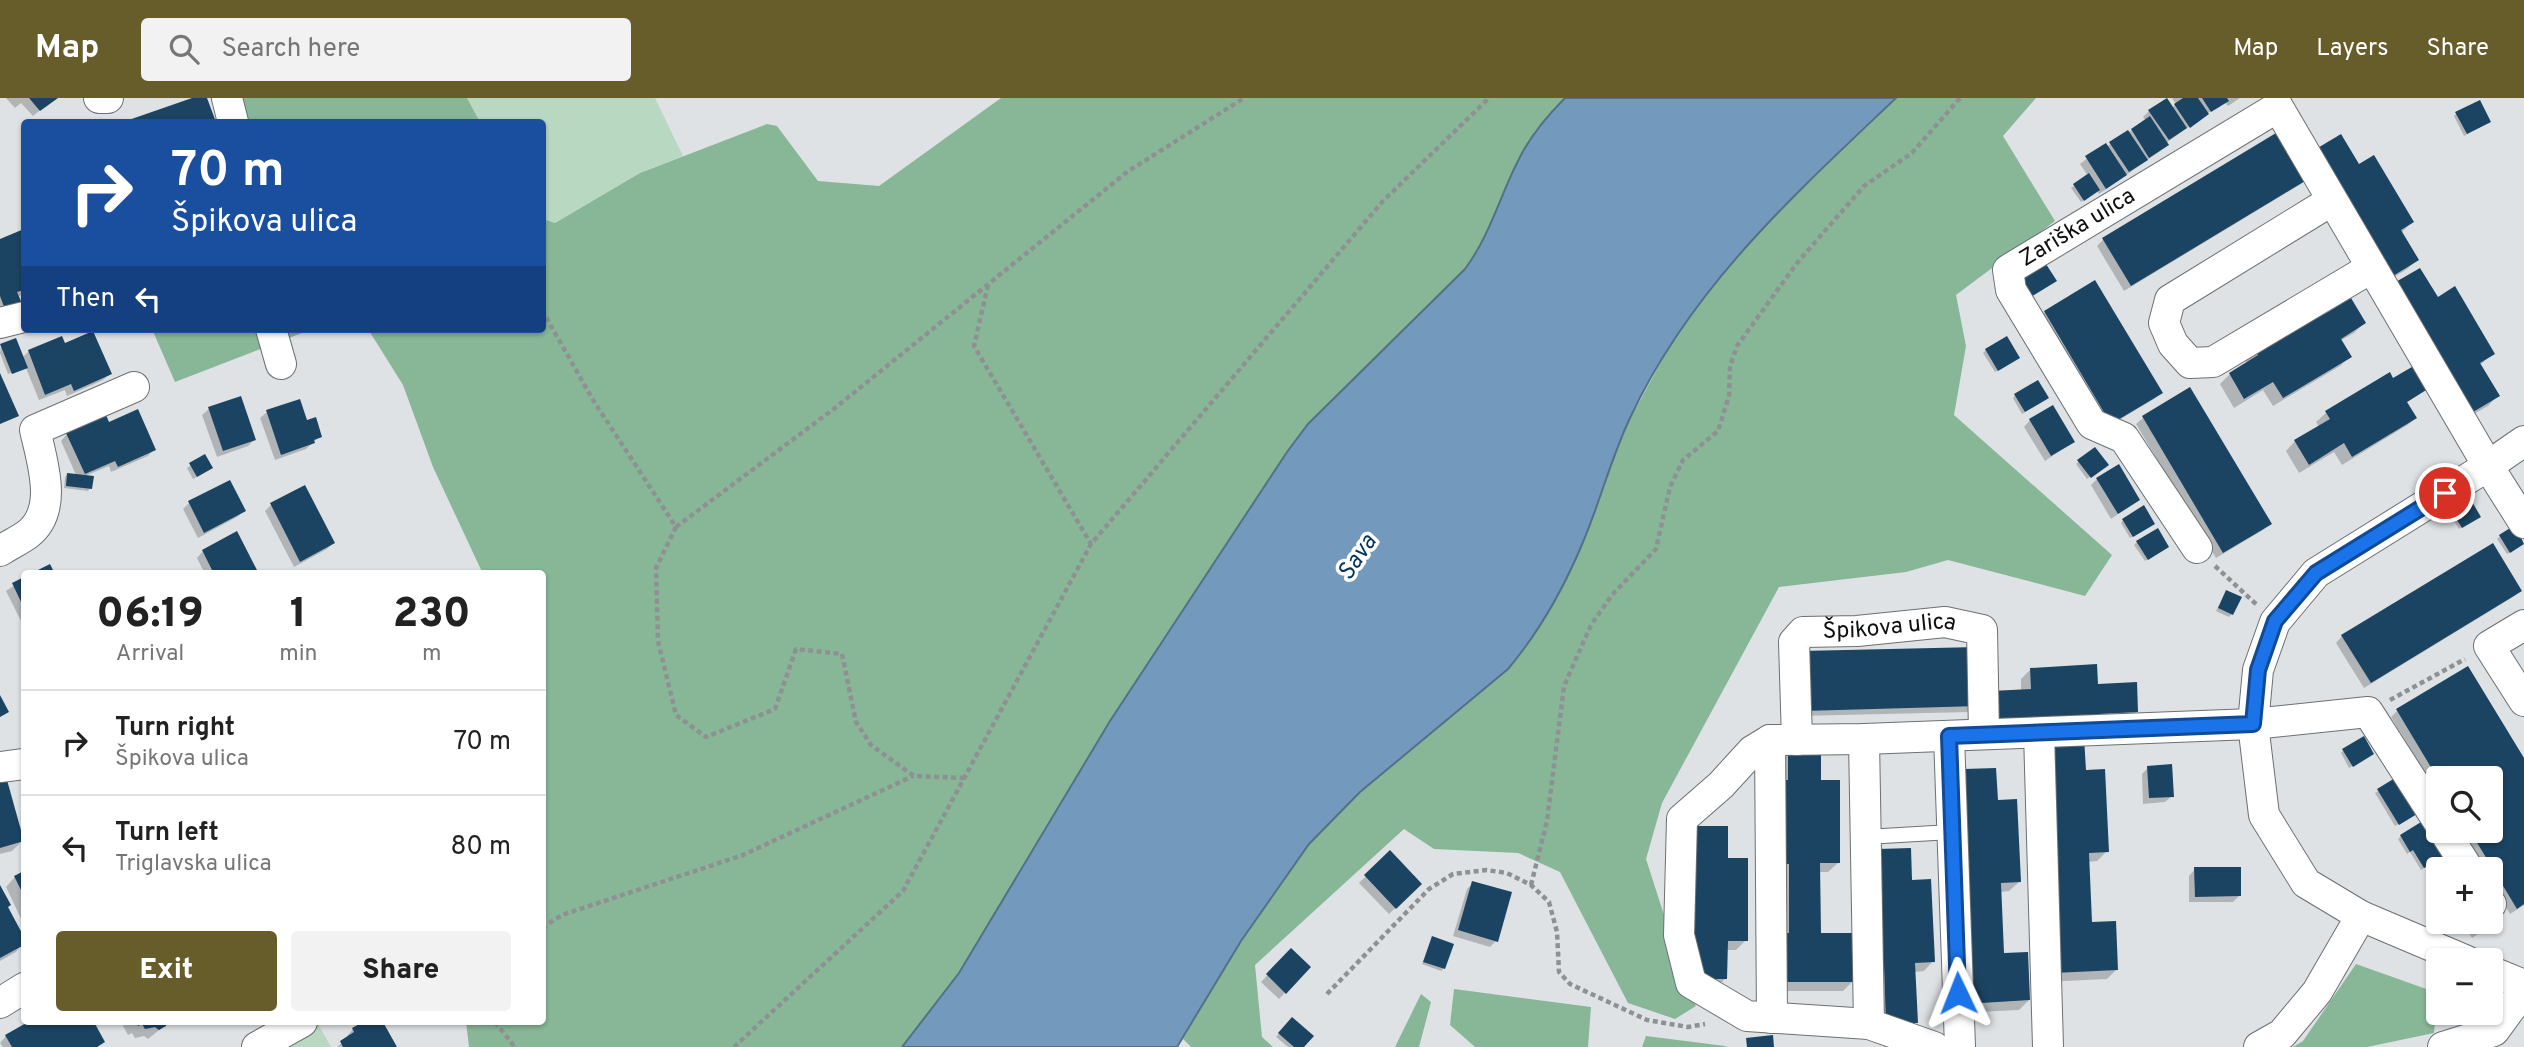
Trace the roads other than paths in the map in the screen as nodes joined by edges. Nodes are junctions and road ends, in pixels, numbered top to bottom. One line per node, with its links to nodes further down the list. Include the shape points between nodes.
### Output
1 (99, 98): 2 (street)
2 (107, 98)
3 (227, 98): 4 (street)
4 (232, 119)
5 (2331, 201): 6 (street, Zariška ulica); 6 (street, via 2170,300 2164,323 2172,344 2190,363 2213,362); 15 (street, Zariška ulica, via 2278,107 2008,270 2011,290 2092,424 2123,438)
6 (2371, 268): 13 (street, Zariška ulica)
7 (21, 318): 8 (street)
8 (0, 323)
9 (272, 333): 10 (street)
10 (281, 364)
11 (134, 387): 16 (street, via 35,430 46,508 31,532)
12 (2524, 441): 13 (street)
13 (2488, 466): 14 (street, Zariška ulica); 19 (street, via 2316,573 2275,621 2258,670)
14 (2524, 523)
15 (2197, 548)
16 (0, 551)
17 (2524, 625): 18 (street, via 2489,646)
18 (2524, 701)
19 (2253, 724): 20 (street); 27 (street, via 2368,712); 30 (street, via 2264,815 2306,883)
20 (2039, 733): 21 (street); 42 (street)
21 (1984, 734): 22 (street); 24 (street, Špikova ulica, via 1982,630 1945,622 1803,632 1794,642)
22 (1949, 736): 23 (street); 28 (street)
23 (1864, 739): 24 (street); 29 (street)
24 (1783, 740): 36 (street, Špikova ulica); 36 (street, via 1752,751 1682,819 1679,935 1691,983)
25 (21, 764): 26 (street)
26 (0, 767)
27 (2426, 802)
28 (1951, 832): 29 (lane); 41 (street)
29 (1866, 837): 37 (street)
30 (2361, 916): 31 (street); 43 (street, via 2317,992 2282,1034)
31 (2436, 948)
32 (2503, 977): 33 (street)
33 (2524, 987): 44 (street, via 2494,1031)
34 (21, 990): 35 (street)
35 (0, 1003)
36 (1760, 1017): 37 (street)
37 (1869, 1024): 40 (street)
38 (297, 1025): 39 (street)
39 (257, 1047)
40 (1934, 1047)
41 (1960, 1047)
42 (2048, 1047)
43 (2259, 1047)
44 (2443, 1047)

